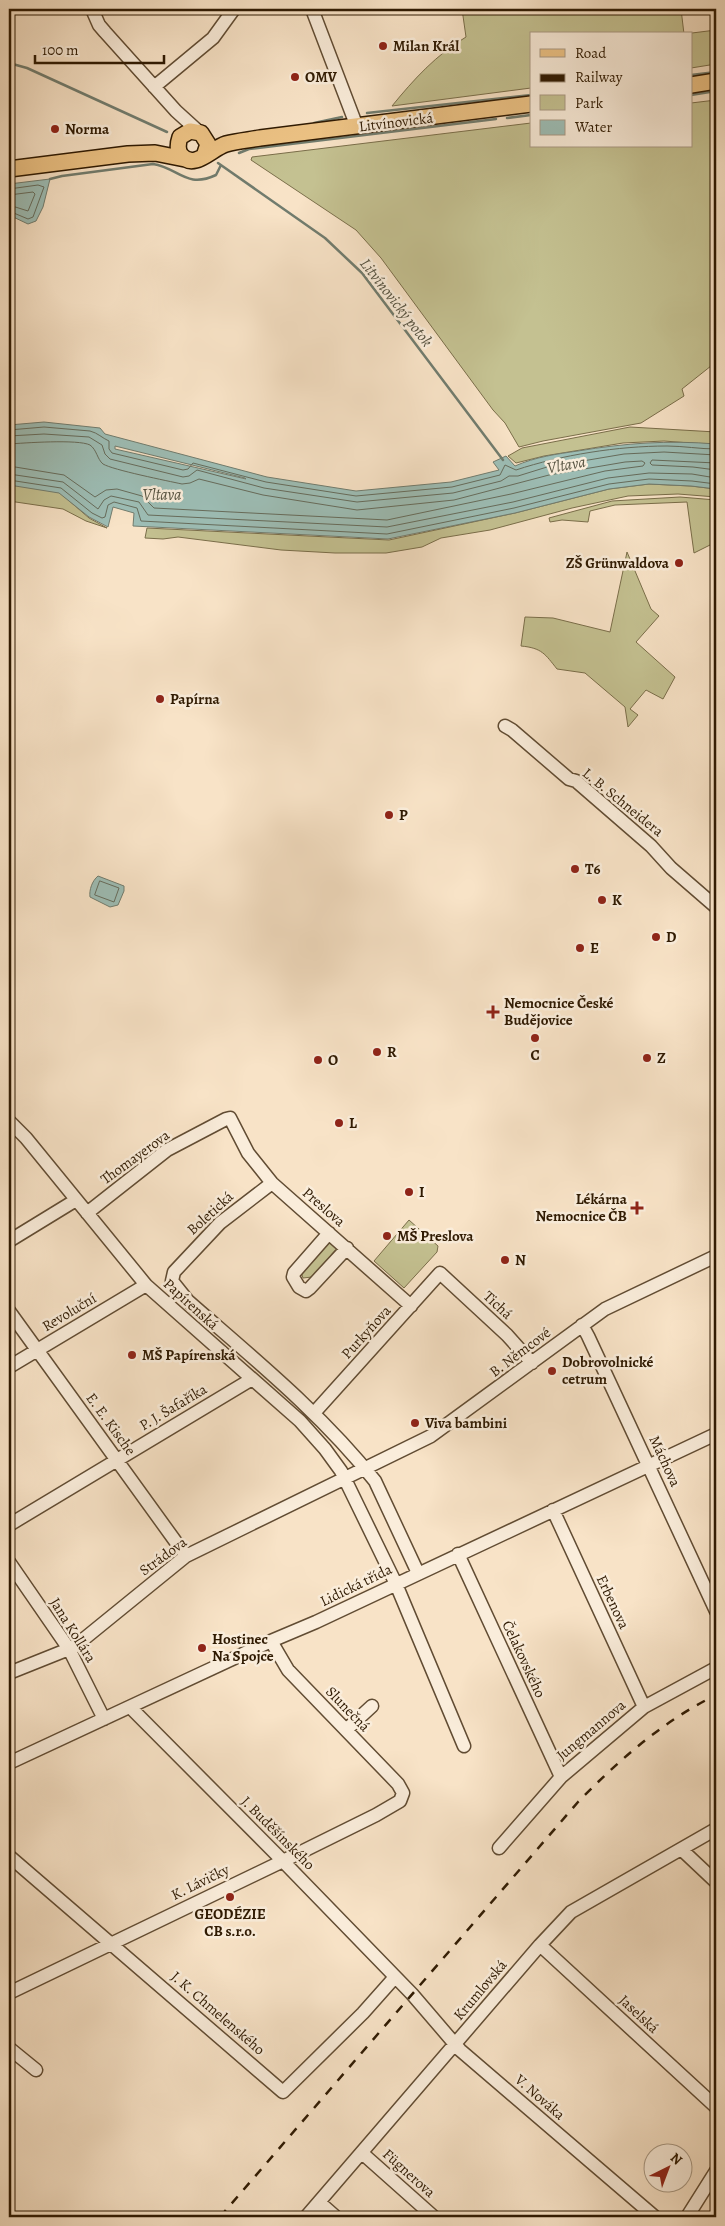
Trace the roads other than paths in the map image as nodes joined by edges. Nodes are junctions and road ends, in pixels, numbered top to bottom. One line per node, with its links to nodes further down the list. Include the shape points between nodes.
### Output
1 (92, 9): 6 (street, via 99,25)
2 (234, 9): 6 (street, via 213,38)
3 (312, 9): 9 (street)
4 (716, 82): 5 (main road)
5 (692, 84)
6 (154, 87): 8 (street)
7 (530, 104): 9 (main road, Litvínovická)
8 (176, 111): 10 (street); 12 (street, via 181,126)
9 (357, 127): 11 (main road, Litvínovická)
10 (201, 134): 11 (main road, Litvínovická); 12 (main road, via 190,131); 14 (main road, via 208,144)
11 (260, 138): 13 (main road, via 223,151 195,168); 14 (main road, Litvínovická, via 226,144)
12 (179, 139): 13 (main road); 15 (main road, via 180,153)
13 (128, 154): 15 (main road, via 155,153); 16 (main road)
14 (204, 156): 15 (main road, via 193,161)
15 (185, 158)
16 (9, 169)
17 (505, 726): 18 (street, L. B. Schneidera, via 576,781)
18 (715, 904)
19 (231, 1120): 21 (street, Preslova, via 248,1153); 23 (street, Thomayerova, via 226,1119 167,1150)
20 (9, 1121): 22 (street, Papírenská)
21 (272, 1182): 24 (street, Preslova); 28 (street, Boletická, via 220,1223)
22 (76, 1200): 23 (street, Papírenská); 25 (street)
23 (86, 1213): 30 (street, Papírenská)
24 (329, 1233): 26 (street, Preslova); 26 (street, via 294,1273 292,1277 299,1287 306,1291 310,1288)
25 (9, 1241)
26 (347, 1248): 31 (street, Preslova)
27 (716, 1256): 33 (street, B. Němcové, via 605,1309)
28 (174, 1272): 38 (street, Papírenská, via 172,1281 188,1301)
29 (440, 1273): 31 (street, Purkyňova); 35 (street, Tichá)
30 (146, 1285): 34 (street, Revoluční); 37 (street, Papírenská)
31 (411, 1306): 38 (street, Purkyňova)
32 (9, 1311): 34 (street, E. E. Kische)
33 (582, 1326): 35 (street, B. Němcové); 41 (street, Máchova)
34 (37, 1350): 36 (street, Revoluční); 40 (street, E. E. Kische)
35 (532, 1362): 42 (street, B. Němcové, via 431,1436)
36 (9, 1366)
37 (252, 1379): 40 (street, P. J. Šafaříka); 43 (street, Papírenská, via 300,1421)
38 (314, 1413): 42 (street, Papírenská)
39 (716, 1434): 41 (street, Lidická třída)
40 (117, 1460): 45 (street, P. J. Šafaříka); 47 (street, E. E. Kische)
41 (649, 1465): 44 (street, Lidická třída); 51 (street, Máchova)
42 (365, 1468): 43 (street, B. Němcové); 49 (street, Papírenská, via 375,1481)
43 (345, 1478): 47 (street, Strádova); 50 (street, Papírenská)
44 (553, 1510): 46 (street, Lidická třída); 58 (street, Erbenova)
45 (9, 1525)
46 (458, 1554): 49 (street, Lidická třída); 63 (street, Čelakovského)
47 (186, 1556): 53 (street, Strádova)
48 (9, 1562): 53 (street, Jana Kollára)
49 (418, 1573): 50 (street, Lidická třída)
50 (396, 1584): 52 (street, Lidická třída); 61 (street, Papírenská)
51 (716, 1610)
52 (271, 1641): 57 (street, Lidická třída); 60 (street, Slunečná, via 288,1670)
53 (69, 1650): 55 (street, Strádova); 59 (street, Jana Kollára)
54 (716, 1668): 58 (street, Jungmannova)
55 (9, 1673)
56 (372, 1706): 60 (street)
57 (130, 1707): 59 (street, Lidická třída); 69 (street, J. Buděšínského)
58 (644, 1707): 63 (street, Jungmannova)
59 (104, 1718): 62 (street, Lidická třída)
60 (346, 1730): 64 (street, Slunečná, via 398,1784)
61 (464, 1746)
62 (9, 1763)
63 (561, 1777): 66 (street, Jungmannova)
64 (402, 1797): 69 (street, K. Lávičky, via 395,1805)
65 (716, 1829): 67 (street, Krumlovská)
66 (502, 1843)
67 (681, 1849): 70 (street); 72 (street, Krumlovská, via 571,1912)
68 (9, 1856): 71 (street, J. K. Chmelenského)
69 (283, 1861): 71 (street, K. Lávičky); 73 (street, J. Buděšínského)
70 (716, 1882)
71 (111, 1943): 73 (street, J. K. Chmelenského, via 283,2092); 74 (street, K. Lávičky)
72 (540, 1945): 76 (street, Krumlovská); 79 (street, Jaselská)
73 (398, 1980): 75 (street, J. Buděšínského)
74 (9, 1992)
75 (412, 1994): 76 (street, V. Nováka)
76 (455, 2044): 80 (street, Krumlovská); 86 (street, V. Nováka)
77 (9, 2048): 78 (street)
78 (36, 2070)
79 (716, 2107)
80 (362, 2153): 82 (street, Krumlovská); 85 (street, Fügnerova)
81 (716, 2171): 87 (street)
82 (319, 2202): 83 (street, Krumlovská); 84 (street)
83 (306, 2217)
84 (336, 2217)
85 (434, 2217)
86 (655, 2217)
87 (687, 2217)

